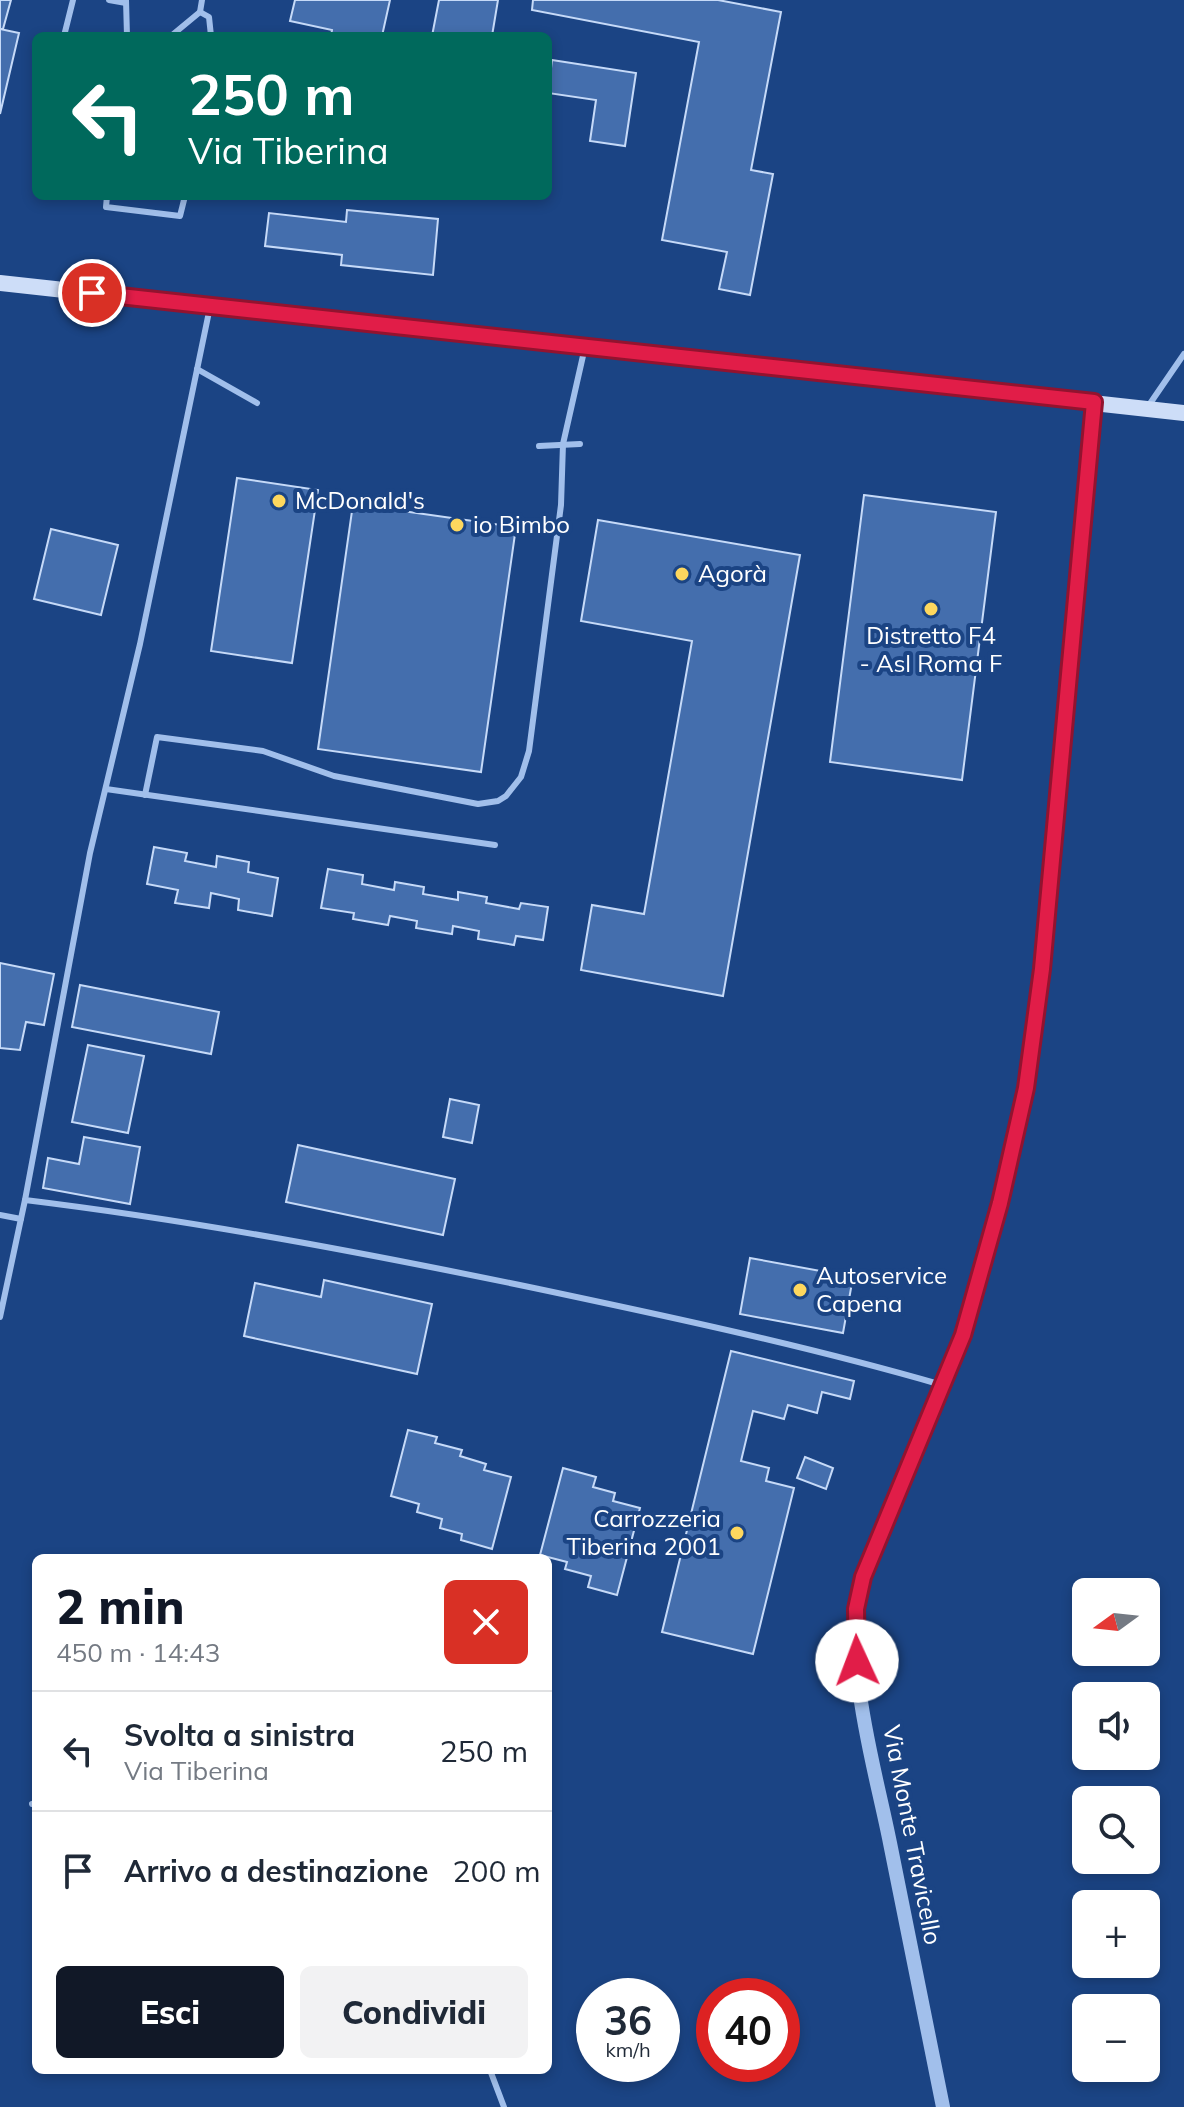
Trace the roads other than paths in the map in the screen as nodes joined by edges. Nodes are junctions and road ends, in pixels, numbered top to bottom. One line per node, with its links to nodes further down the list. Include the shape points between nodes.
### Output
1 (73, 0): 6 (lane)
2 (109, 0): 4 (lane)
3 (202, 0): 5 (lane)
4 (126, 2): 7 (lane)
5 (200, 12): 8 (lane); 9 (lane, via 209,17)
6 (65, 32)
7 (127, 32)
8 (176, 32)
9 (211, 32)
10 (107, 200): 11 (lane, via 106,207 180,216)
11 (184, 200)
12 (0, 283): 13 (main road)
13 (210, 307): 14 (main road); 16 (lane)
14 (585, 347): 17 (main road); 21 (lane)
15 (1184, 354): 19 (lane)
16 (197, 369): 18 (lane); 24 (lane)
17 (1094, 402): 19 (main road); 31 (street, Via Monte Travicello, via 1035,1030 1000,1203 963,1335)
18 (257, 403)
19 (1147, 408): 20 (main road)
20 (1184, 413)
21 (563, 444): 22 (lane); 23 (lane); 25 (lane, via 561,505 529,751 521,777 506,796 489,803 449,800 334,776 263,751 157,737)
22 (580, 444)
23 (539, 446)
24 (106, 789): 25 (lane); 27 (lane)
25 (145, 795): 26 (lane)
26 (495, 845)
27 (25, 1200): 29 (lane); 31 (lane, via 358,1251 636,1309)
28 (0, 1215): 29 (lane)
29 (21, 1219): 30 (lane)
30 (0, 1317)
31 (942, 1385): 34 (street, Via Monte Travicello, via 863,1577 855,1645)
32 (492, 2074): 33 (lane)
33 (504, 2107)
34 (943, 2107)

